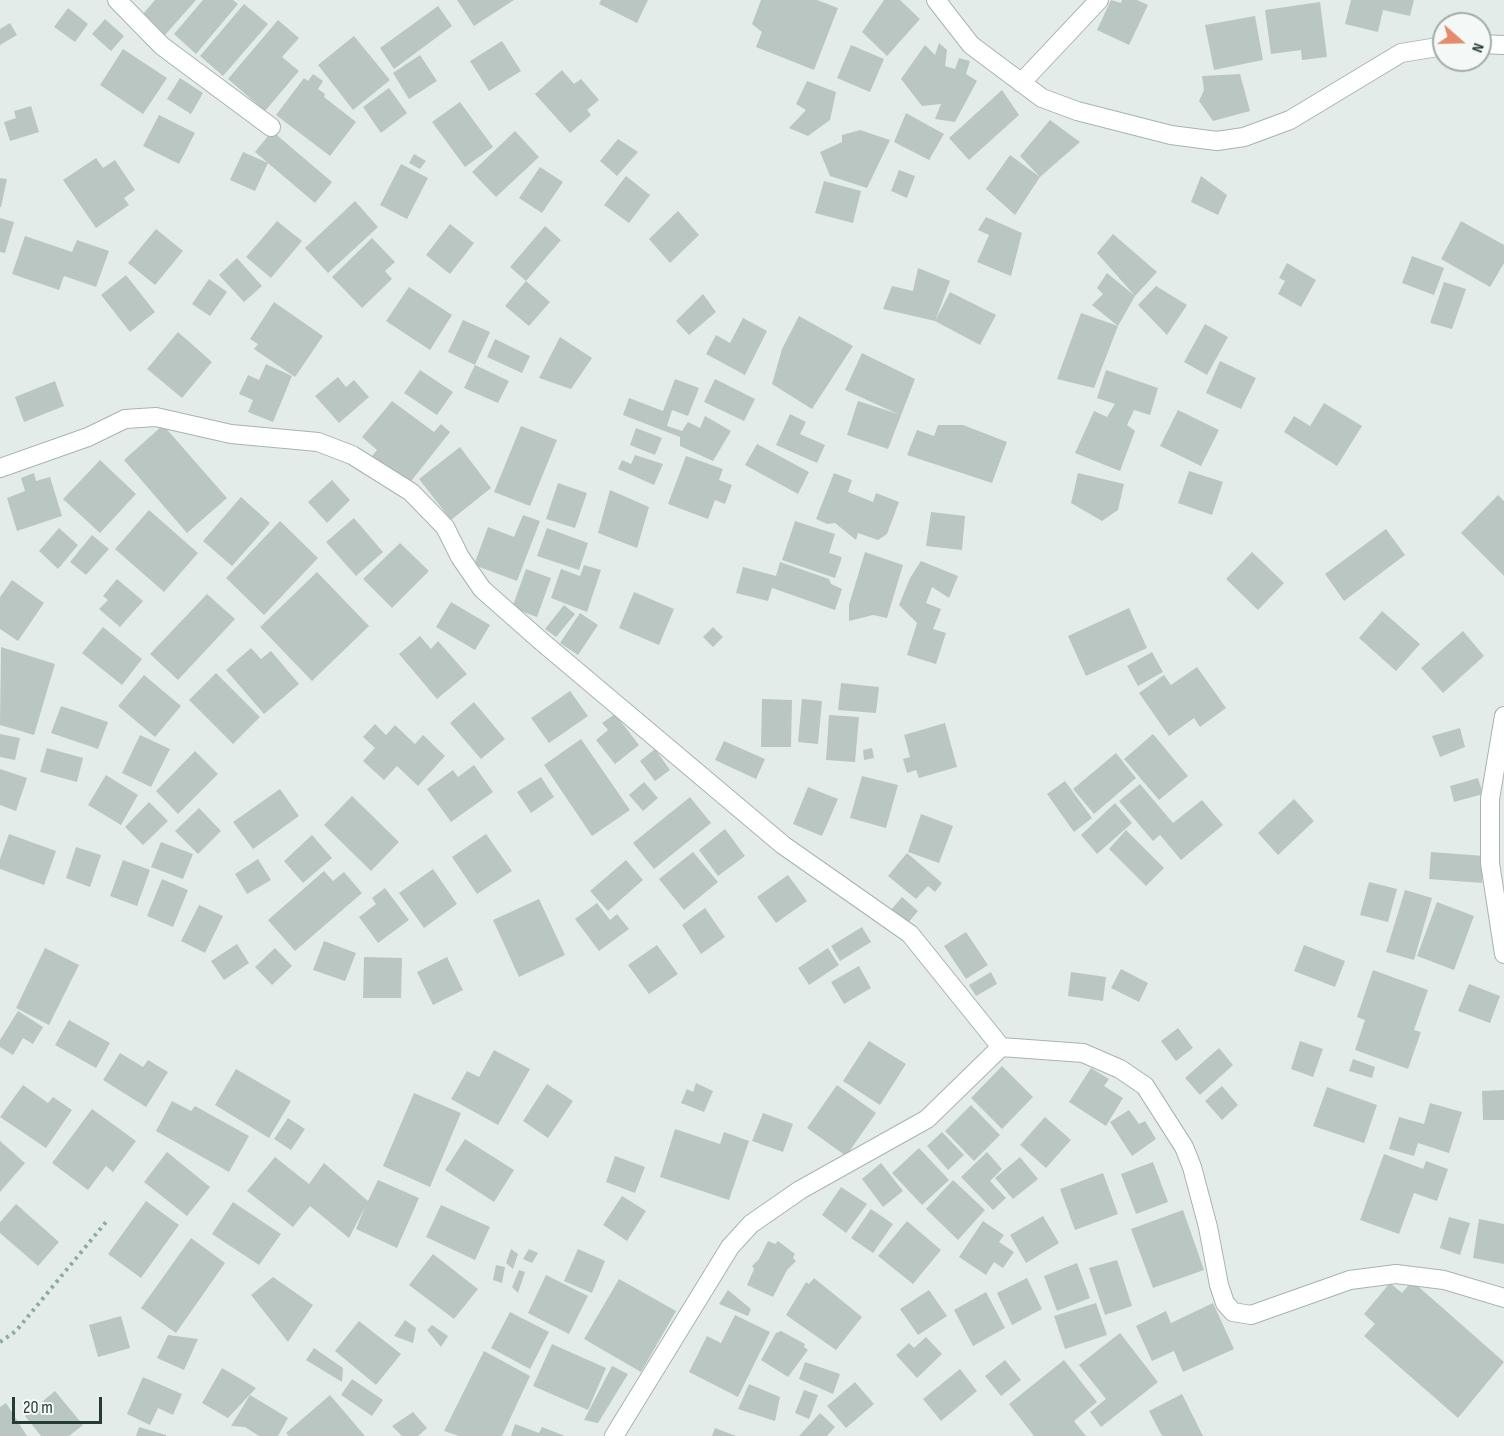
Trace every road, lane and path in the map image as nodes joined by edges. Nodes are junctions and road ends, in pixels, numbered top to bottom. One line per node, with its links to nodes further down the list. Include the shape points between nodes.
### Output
1 (117, 0): 6 (street, via 162,46)
2 (936, 0): 5 (street, via 971,45)
3 (1100, 0): 5 (street)
4 (1432, 48): 5 (street, via 1401,53 1290,120 1244,137 1217,141 1171,135 1077,111 1042,98)
5 (1022, 83)
6 (271, 127)
7 (0, 468): 10 (street, via 125,419 156,417 231,434 318,442 352,455 411,492 445,527 482,589 540,641 783,845 910,934)
8 (1504, 716): 9 (street, via 1490,809 1490,863)
9 (1504, 954)
10 (1001, 1047): 12 (street, via 1083,1053 1120,1069 1145,1086 1184,1147 1208,1227 1219,1285 1225,1303 1238,1314 1251,1315 1375,1275 1421,1276); 14 (street, via 927,1119 827,1174 751,1224 730,1247)
11 (106, 1222): 13 (path, via 16,1331)
12 (1504, 1298)
13 (0, 1342)
14 (614, 1436)

